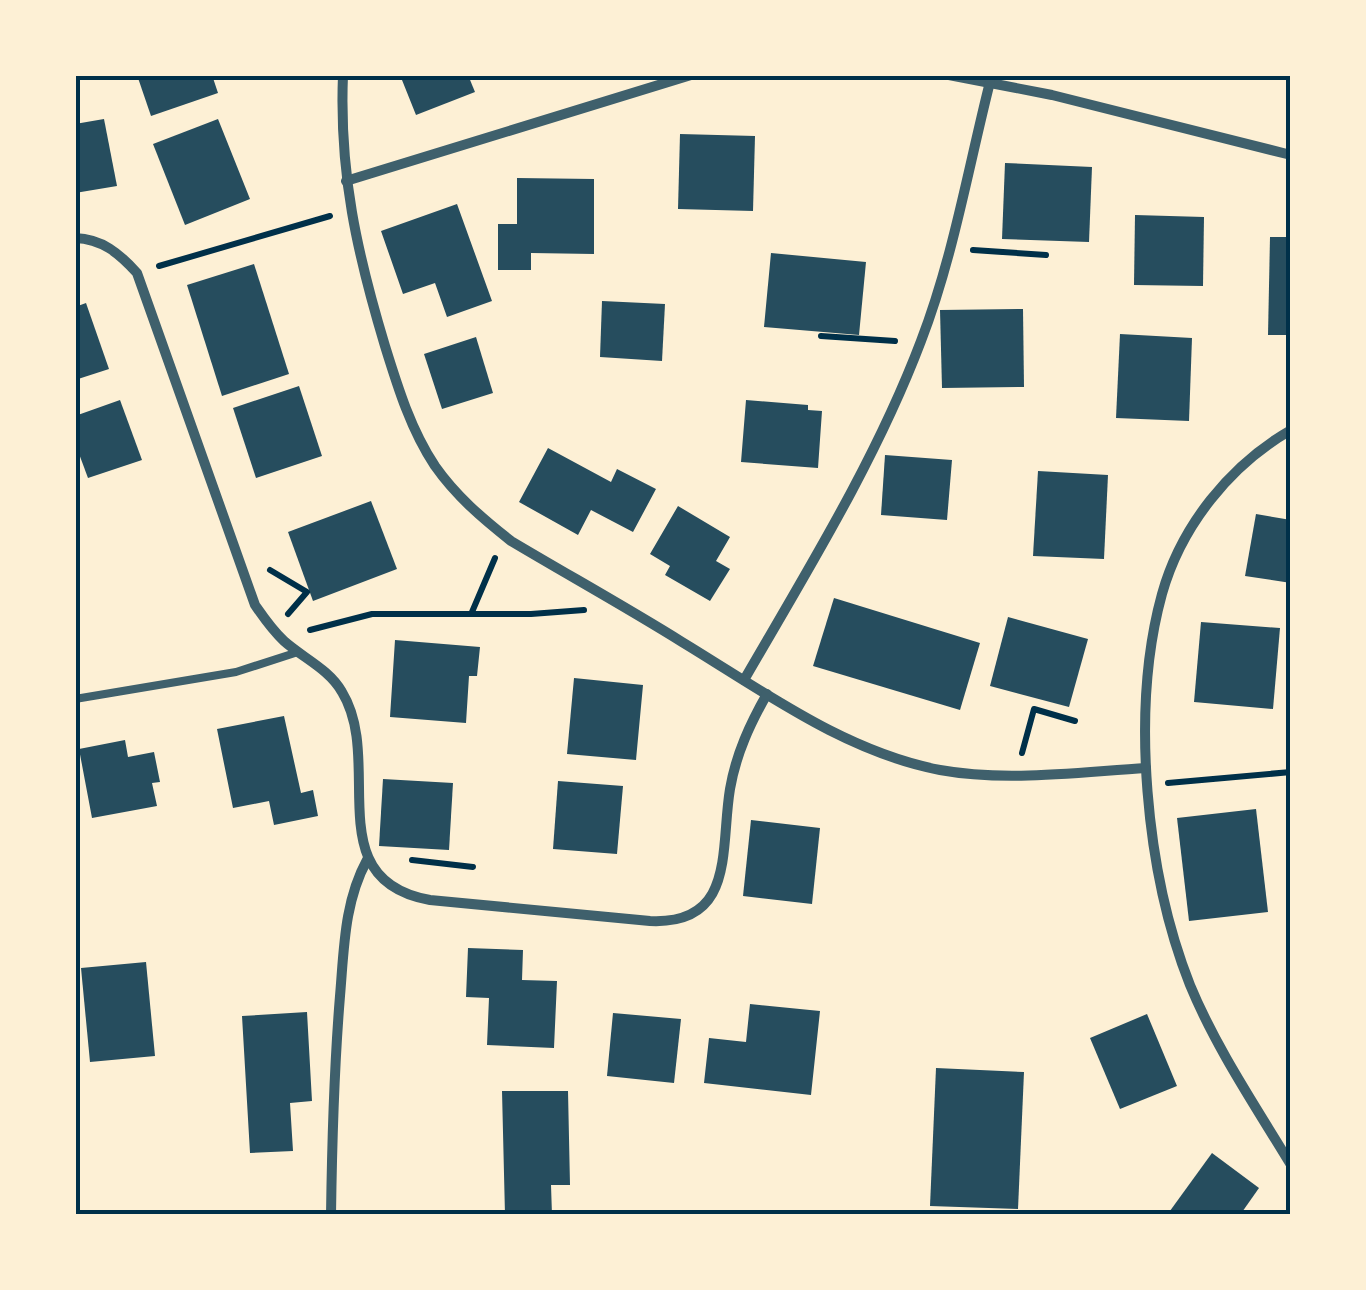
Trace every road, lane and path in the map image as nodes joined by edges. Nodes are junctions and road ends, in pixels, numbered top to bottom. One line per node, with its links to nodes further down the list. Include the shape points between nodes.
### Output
1 (343, 75): 6 (street)
2 (691, 75): 6 (street)
3 (949, 75): 4 (street)
4 (990, 82): 5 (street); 9 (street)
5 (1291, 155)
6 (346, 182): 7 (street)
7 (350, 210): 11 (path); 15 (street, via 382,337 422,446 461,498)
8 (75, 238): 11 (street, via 110,248)
9 (949, 248): 10 (path); 13 (street)
10 (1046, 254)
11 (136, 273): 16 (street)
12 (821, 336): 13 (path)
13 (921, 342): 22 (street, via 844,504)
14 (1291, 430): 26 (street, via 1229,478 1175,560 1155,626)
15 (504, 536): 17 (street); 18 (path)
16 (239, 566): 19 (street); 19 (path, via 263,566 307,592)
17 (608, 598): 18 (path, via 579,613); 22 (street)
18 (472, 612): 20 (path, via 372,614)
19 (274, 631): 20 (street)
20 (284, 640): 21 (street)
21 (298, 652): 24 (lane, via 236,672); 30 (street, via 341,688 350,707)
22 (744, 680): 23 (street)
23 (767, 694): 28 (street, via 903,762); 30 (street, via 736,764 718,883 694,914 674,922 430,900 397,891)
24 (75, 699)
25 (1076, 721): 28 (path, via 1034,710)
26 (1146, 768): 28 (street); 29 (street)
27 (1291, 772): 29 (path)
28 (1016, 774)
29 (1147, 784): 33 (street, via 1164,898 1192,988)
30 (368, 860): 34 (street, via 352,893 343,965)
31 (412, 860): 32 (path)
32 (472, 867)
33 (1291, 1164)
34 (331, 1215)

